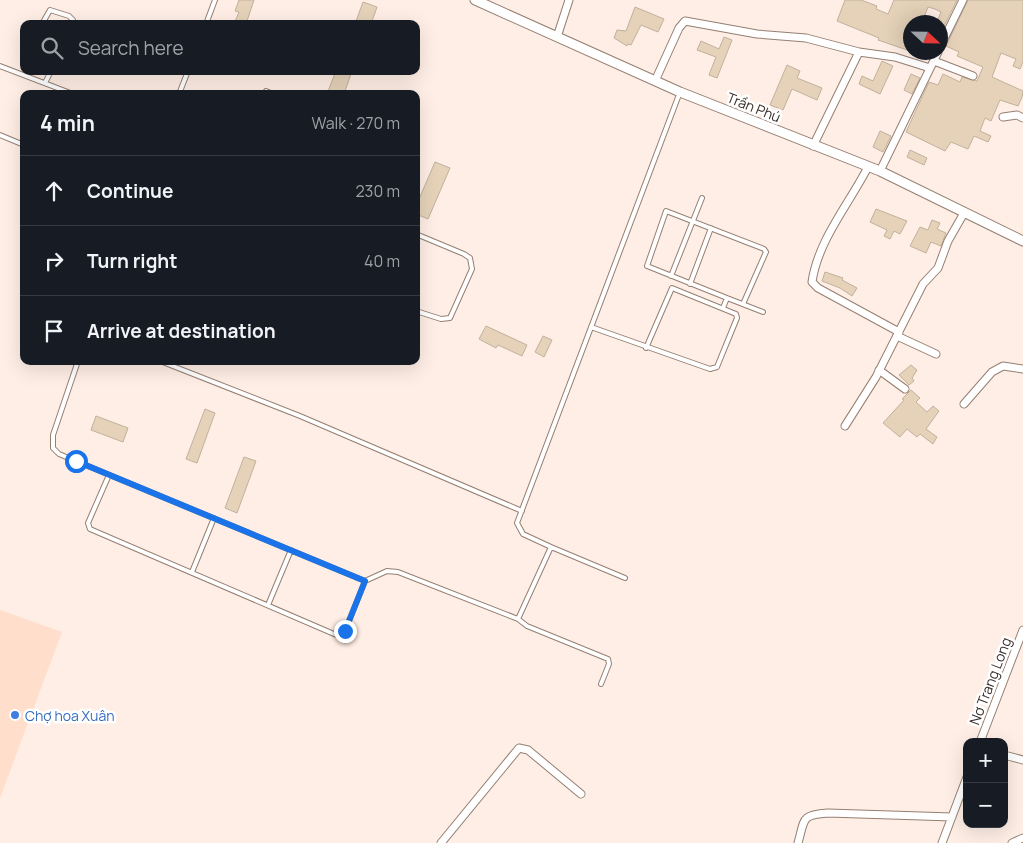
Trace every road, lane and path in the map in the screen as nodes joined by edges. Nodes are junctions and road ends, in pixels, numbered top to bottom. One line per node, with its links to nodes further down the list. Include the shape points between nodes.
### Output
1 (215, 0): 7 (lane)
2 (475, 0): 9 (street, Trần Phú)
3 (570, 0): 9 (street)
4 (963, 0): 8 (street)
5 (44, 20): 6 (lane, via 50,10)
6 (73, 20)
7 (208, 20)
8 (948, 31)
9 (557, 37): 19 (street, Trần Phú)
10 (859, 52): 13 (street, via 895,57); 19 (street, via 806,38 756,34 685,21 678,28); 28 (street)
11 (934, 60): 13 (street); 18 (street)
12 (0, 66): 14 (lane)
13 (930, 68): 30 (street)
14 (20, 74)
15 (24, 75): 20 (lane)
16 (49, 75): 20 (lane)
17 (186, 75): 22 (lane)
18 (973, 76)
19 (655, 81): 23 (street, Trần Phú)
20 (46, 83): 21 (lane)
21 (63, 90)
22 (181, 90)
23 (680, 92): 28 (street, Trần Phú); 48 (lane)
24 (1003, 117): 25 (street, via 1017,115)
25 (1023, 118)
26 (0, 135): 27 (lane)
27 (20, 143)
28 (813, 146): 29 (street, Trần Phú)
29 (868, 167): 30 (street, Trần Phú); 49 (street, via 832,226 812,282)
30 (880, 172): 32 (street, Trần Phú)
31 (702, 198): 33 (lane)
32 (964, 213): 36 (street, Trần Phú); 49 (street, via 948,241 941,262 924,284)
33 (693, 221): 34 (lane); 37 (lane); 37 (lane, via 666,211 664,214 646,264)
34 (711, 228): 39 (lane); 44 (lane, via 766,252)
35 (420, 236): 46 (lane, via 464,254 470,258 472,268 450,318 441,319)
36 (1023, 241)
37 (671, 276): 38 (lane)
38 (679, 280): 39 (lane); 40 (lane)
39 (690, 284): 41 (lane)
40 (675, 289): 42 (lane); 50 (lane, via 668,292)
41 (703, 289): 42 (lane); 43 (lane)
42 (699, 298): 45 (lane)
43 (727, 298): 44 (lane); 45 (lane)
44 (743, 304): 47 (lane)
45 (722, 308): 50 (lane, via 736,314 737,318 713,369)
46 (420, 312)
47 (763, 312)
48 (591, 327): 50 (lane); 60 (lane)
49 (898, 334): 51 (street); 55 (street)
50 (646, 348)
51 (936, 354)
52 (77, 365): 59 (lane, via 52,436 53,448 59,454)
53 (170, 365): 60 (lane, via 300,416)
54 (1023, 369): 57 (street, via 1003,366 992,372)
55 (880, 370): 56 (street); 58 (street)
56 (905, 390)
57 (964, 404)
58 (845, 426)
59 (109, 475): 61 (lane); 64 (lane, via 88,523 90,529)
60 (522, 511): 62 (lane, via 517,523 523,534)
61 (214, 518): 63 (lane); 64 (lane)
62 (551, 547): 65 (lane); 68 (lane)
63 (291, 550): 66 (lane); 67 (lane)
64 (192, 572): 67 (lane)
65 (625, 578)
66 (365, 581): 67 (lane, via 345,631 338,635); 68 (lane, via 393,570)
67 (268, 605)
68 (518, 619): 70 (lane, via 527,626 608,659)
69 (1023, 630): 71 (street, Nơ Trang Long)
70 (601, 684)
71 (982, 738)
72 (1008, 756): 73 (street)
73 (1023, 760)
74 (965, 783): 76 (street)
75 (581, 794): 78 (street, via 528,750 519,748)
76 (952, 817): 79 (street, via 810,815); 80 (street)
77 (1023, 838): 81 (street)
78 (442, 843)
79 (798, 843)
80 (942, 843)
81 (1012, 843)

